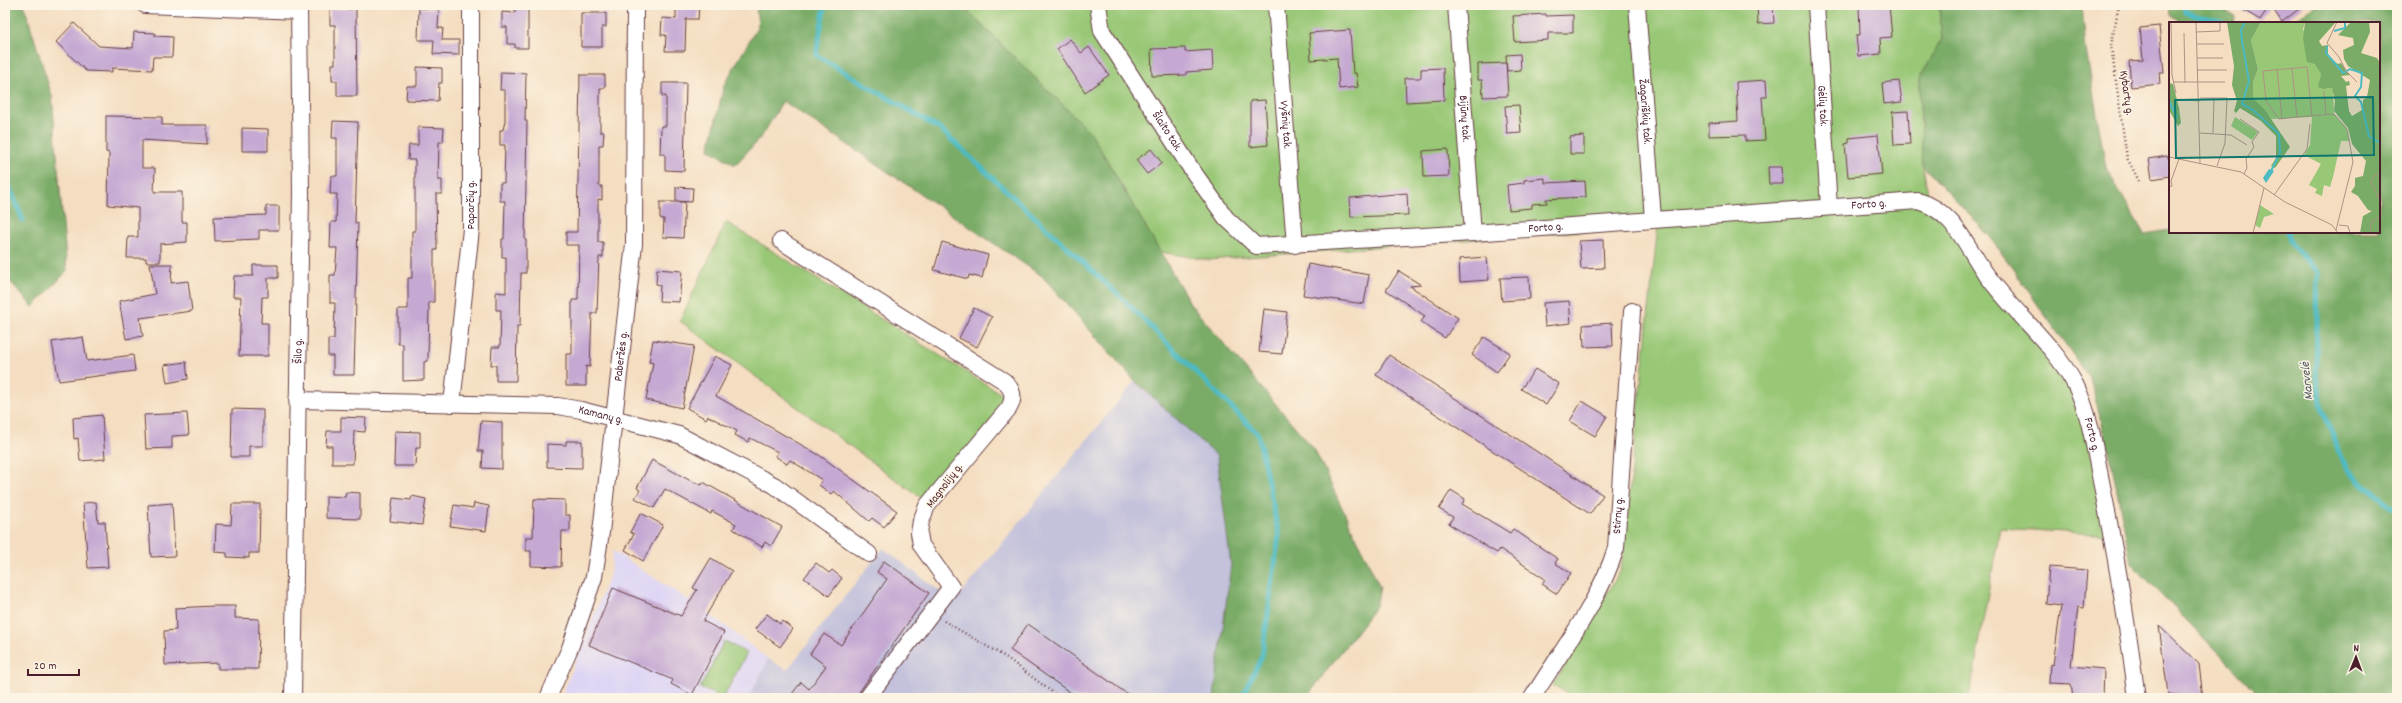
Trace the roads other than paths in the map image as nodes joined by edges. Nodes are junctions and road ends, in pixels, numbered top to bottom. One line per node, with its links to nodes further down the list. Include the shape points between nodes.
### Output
1 (145, 5): 9 (street)
2 (470, 5): 18 (street, Paparčių g., via 471,229)
3 (635, 5): 19 (street, Paberžės g., via 634,244)
4 (1098, 5): 15 (street, Šlaito tak., via 1102,31 1192,170 1226,218)
5 (1276, 5): 14 (street, Vyšnių tak.)
6 (1456, 5): 12 (street, Bijūnų tak.)
7 (1637, 5): 11 (street, Žagariškių tak.)
8 (1816, 5): 10 (street, Gėlių tak.)
9 (299, 8): 17 (street, Šilo g., via 301,192)
10 (1829, 207): 11 (street, Forto g.); 25 (street, Forto g., via 1918,201 1939,209 1948,218 1986,274 2061,361 2089,418 2112,535)
11 (1653, 219): 12 (street, Forto g.)
12 (1474, 233): 14 (street, Forto g.)
13 (781, 241): 23 (street, Magnolijų g., via 1004,381 1011,389 1013,397 1009,408 927,506 919,533 921,545 951,587)
14 (1295, 245): 15 (street, Forto g.)
15 (1256, 246)
16 (1632, 311): 24 (street, Stirnų g., via 1616,548 1611,564 1584,616)
17 (297, 400): 18 (street, Kamanų g.); 21 (street, Šilo g.)
18 (452, 404): 19 (street, Kamanų g., via 558,406)
19 (614, 418): 20 (street, Kamanų g., via 679,435 774,485); 22 (street, Paberžės g., via 594,577 570,648)
20 (869, 554)
21 (293, 698)
22 (548, 698)
23 (867, 698)
24 (1532, 698)
25 (2137, 698)

